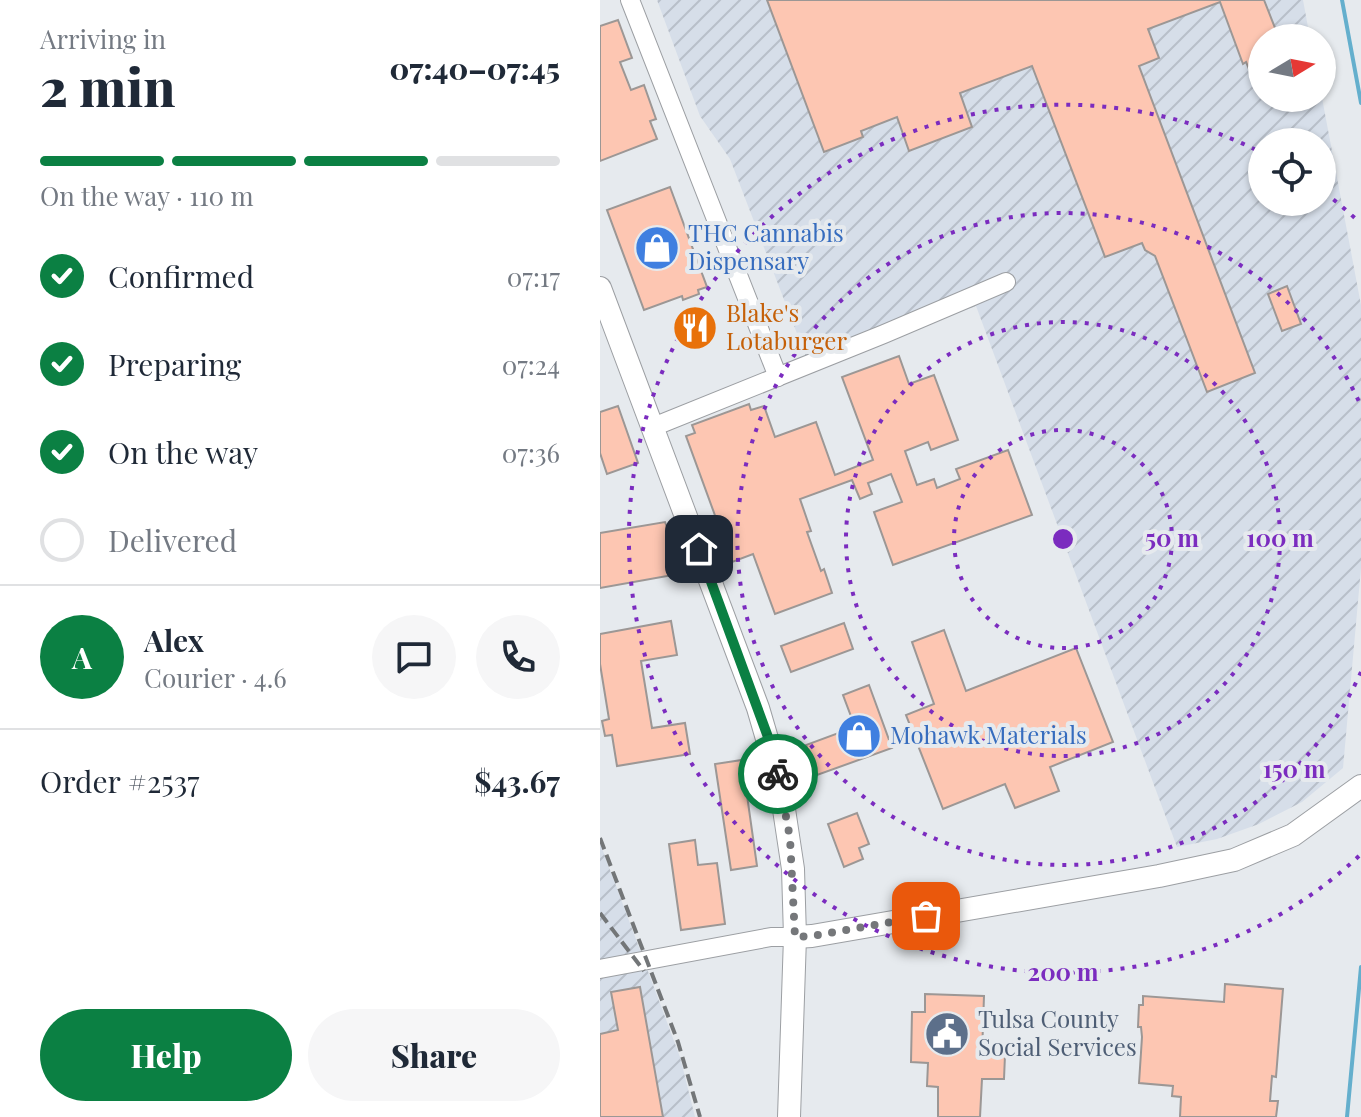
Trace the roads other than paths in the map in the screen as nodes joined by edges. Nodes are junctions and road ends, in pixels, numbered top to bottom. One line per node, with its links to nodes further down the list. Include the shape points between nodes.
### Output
1 (630, 0): 4 (street)
2 (1006, 282): 4 (street)
3 (600, 288): 5 (main road)
4 (778, 377): 5 (street)
5 (653, 427): 7 (main road, via 770,744 789,826)
6 (1361, 786): 7 (main road, via 1293,835 1234,860)
7 (795, 937): 8 (street); 9 (main road)
8 (600, 969)
9 (789, 1117)

